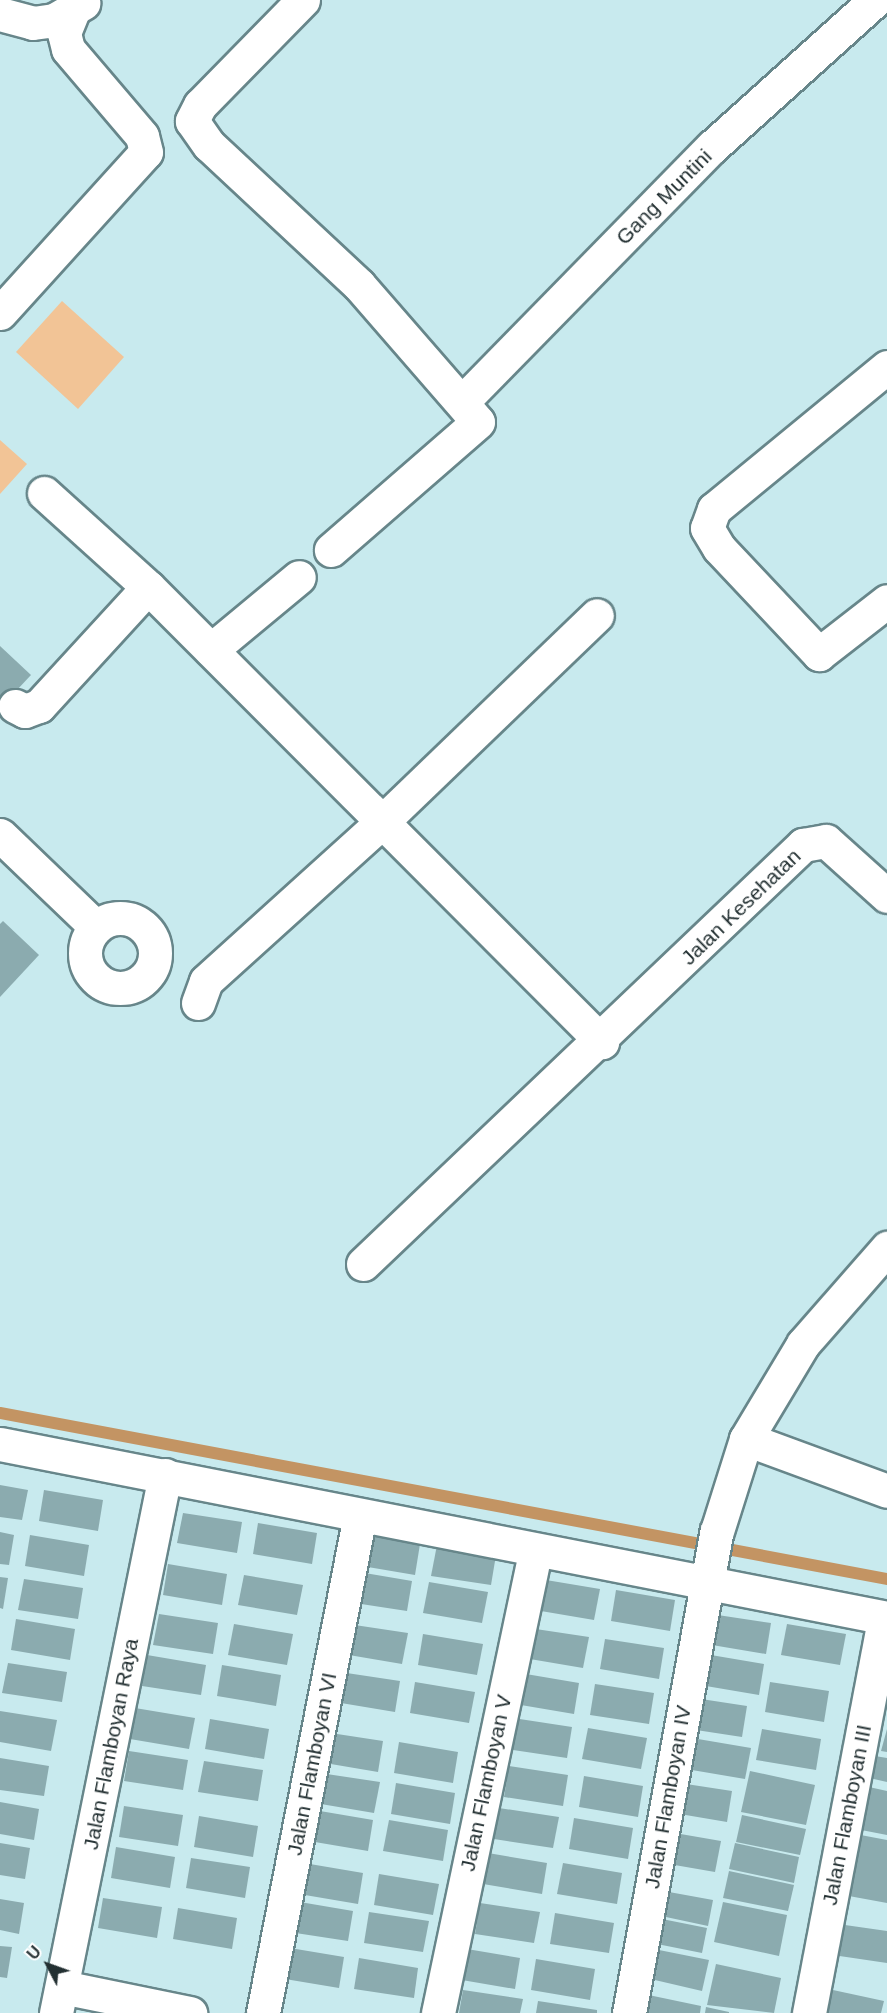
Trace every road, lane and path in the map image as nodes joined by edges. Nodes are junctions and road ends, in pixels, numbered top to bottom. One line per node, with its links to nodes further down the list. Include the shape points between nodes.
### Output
1 (303, 0): 7 (street, via 200,105 192,121 209,145 359,285)
2 (874, 0): 7 (street, Gang Muntini, via 712,147)
3 (80, 6): 4 (street, via 33,23); 5 (street, via 64,33 68,49 142,136 146,152)
4 (0, 14)
5 (0, 313)
6 (887, 367): 12 (street, via 714,509 707,528 719,548 819,654)
7 (462, 402): 9 (street, via 477,425)
8 (44, 493): 11 (street)
9 (331, 550)
10 (299, 577): 14 (street)
11 (148, 587): 14 (street); 15 (street, via 39,706 25,711)
12 (887, 601)
13 (597, 615): 16 (street)
14 (211, 650): 16 (street)
15 (15, 706)
16 (382, 822): 20 (street, via 206,981); 21 (street)
17 (0, 835): 19 (street)
18 (887, 896): 21 (street, Jalan Kesehatan, via 826,841 803,845)
19 (96, 927)
20 (198, 1003)
21 (602, 1042): 23 (street)
22 (887, 1248): 24 (street, Jalan Flamboyan IV, via 803,1344)
23 (363, 1264)
24 (746, 1439): 27 (street); 30 (street, Jalan Flamboyan IV, via 717,1531)
25 (0, 1444): 26 (street)
26 (165, 1474): 28 (street); 32 (street, Jalan Flamboyan Raya)
27 (887, 1491)
28 (360, 1515): 29 (street); 34 (street, Jalan Flamboyan VI)
29 (535, 1552): 30 (street); 35 (street, Jalan Flamboyan V)
30 (708, 1581): 31 (street); 36 (street, Jalan Flamboyan IV)
31 (886, 1618): 37 (street, Jalan Flamboyan III)
32 (59, 2000): 33 (street)
33 (190, 2013)
34 (263, 2013)
35 (438, 2013)
36 (629, 2013)
37 (808, 2013)

